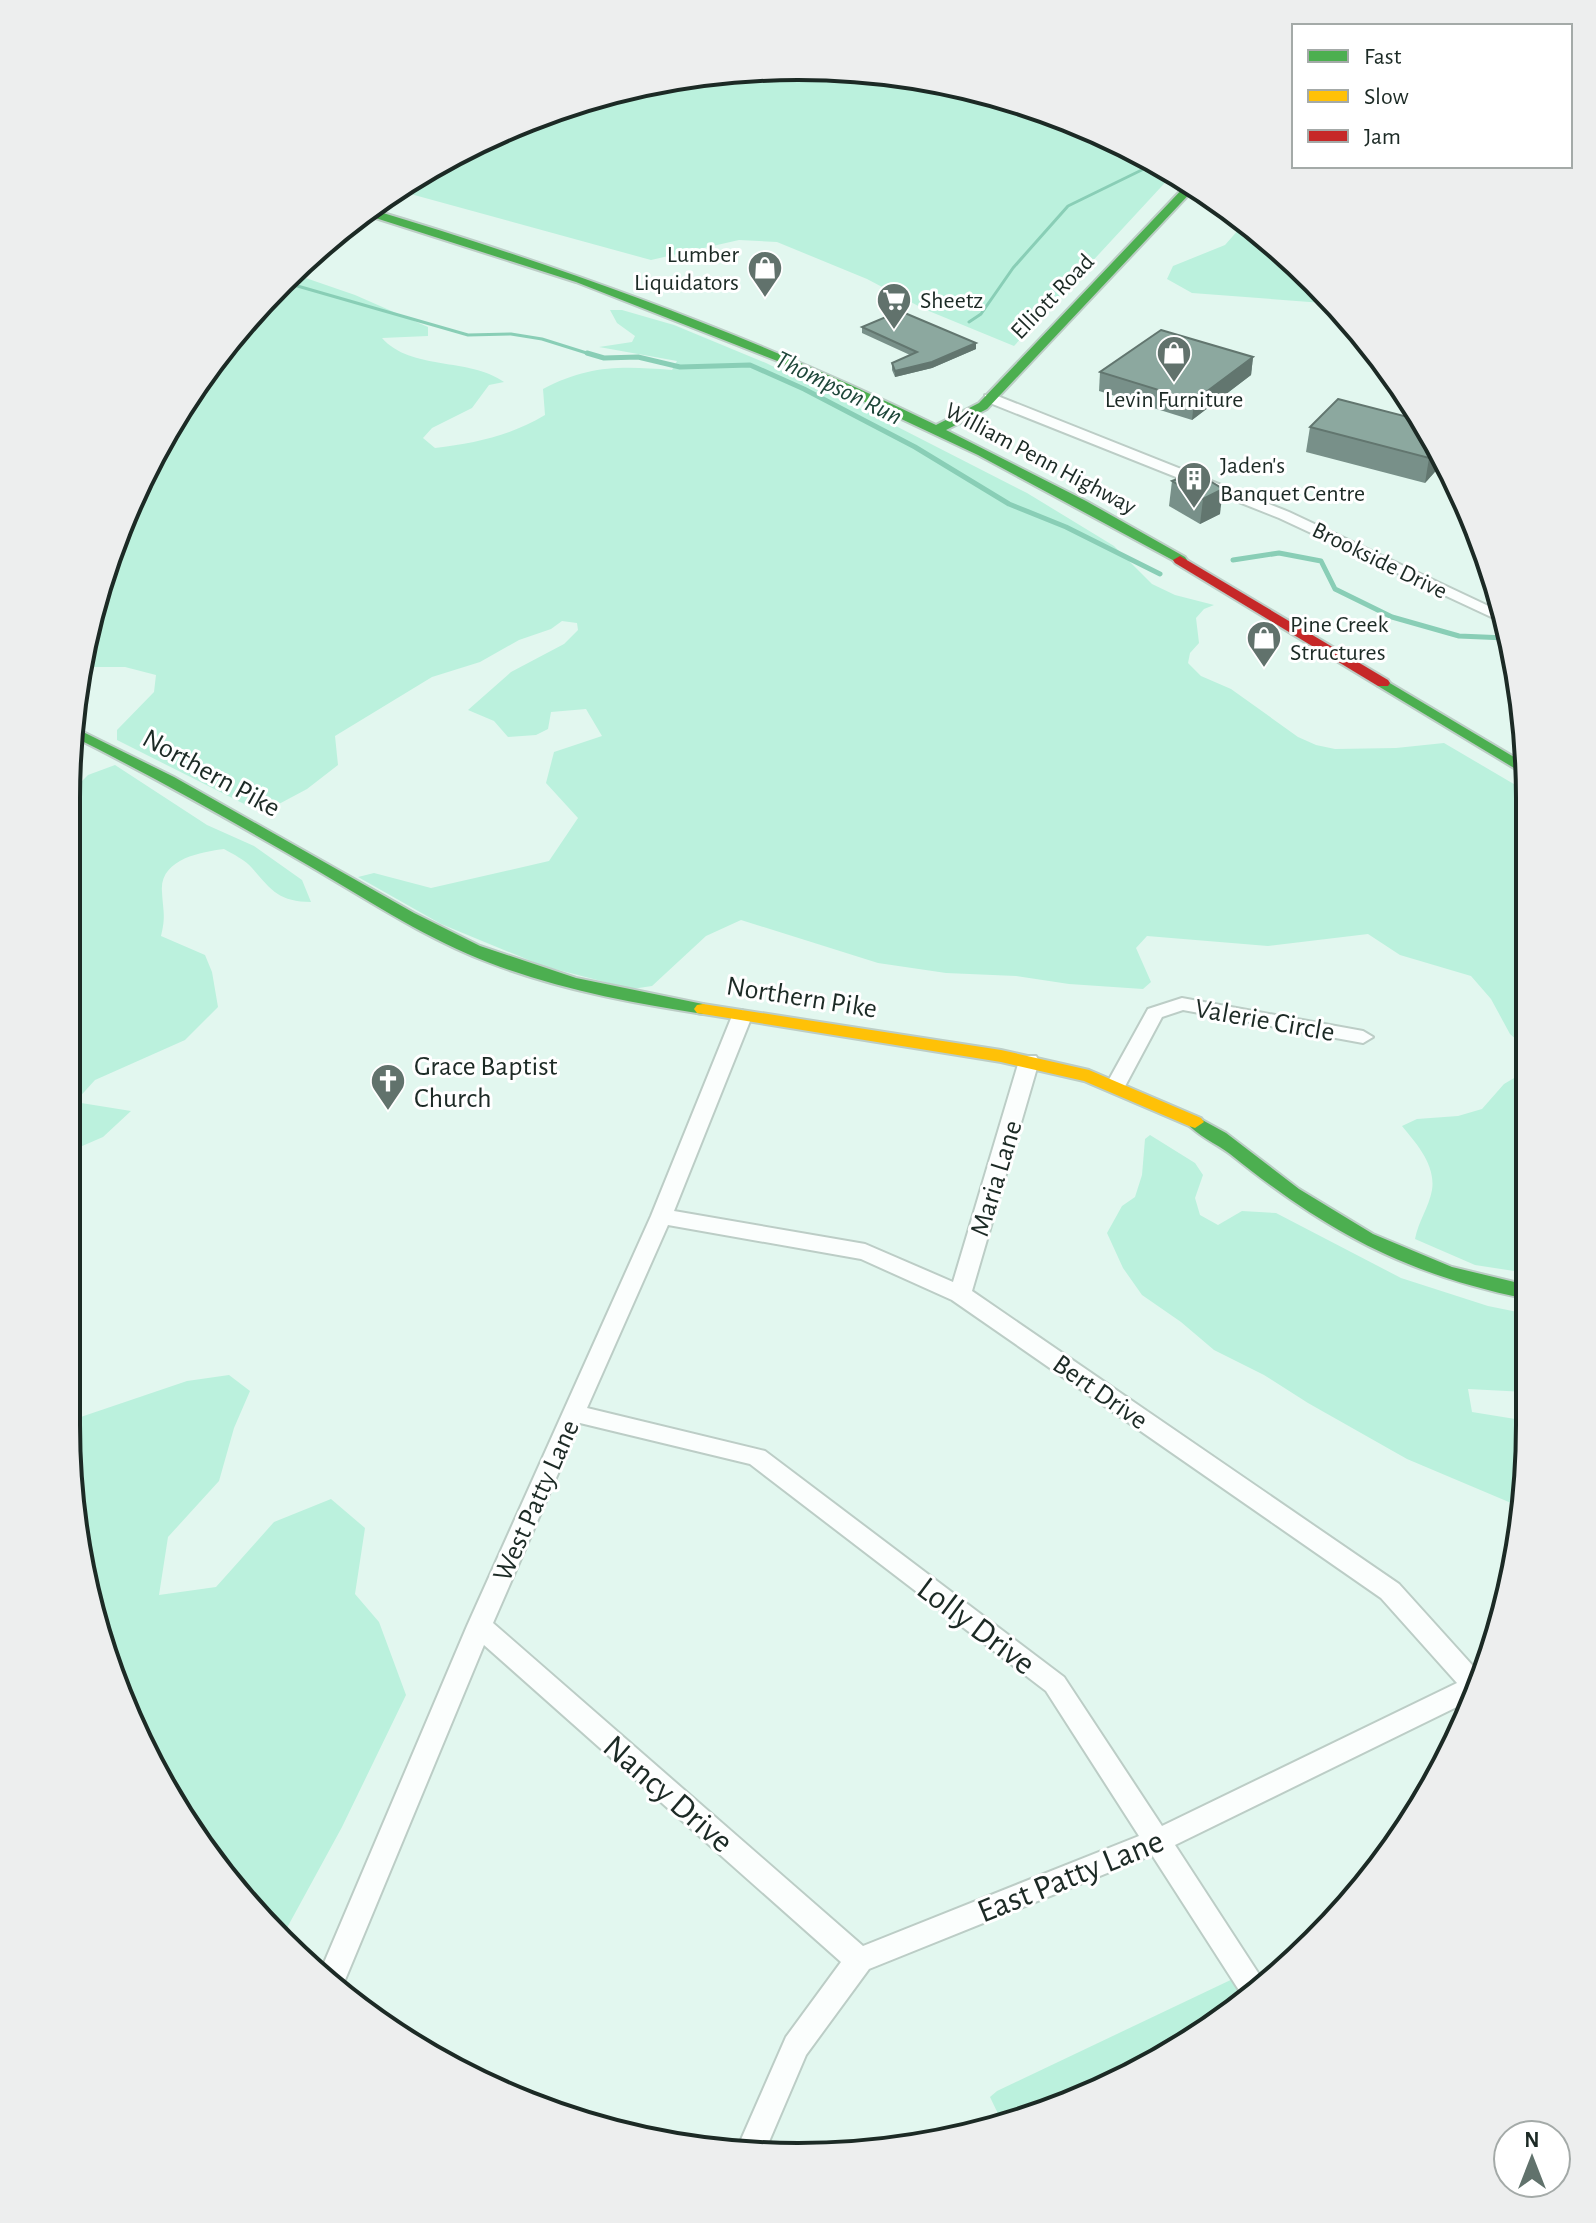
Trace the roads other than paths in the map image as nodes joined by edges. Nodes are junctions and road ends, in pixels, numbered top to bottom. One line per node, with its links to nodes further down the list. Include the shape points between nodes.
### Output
1 (1184, 193): 4 (main road, Elliott Road)
2 (386, 210): 5 (main road, William Penn Highway, via 671,301 839,368)
3 (379, 215): 5 (main road, William Penn Highway, via 631,295)
4 (990, 398): 5 (main road, Elliott Road, via 974,413); 6 (street, Brookside Drive, via 1284,515)
5 (946, 426): 8 (main road, William Penn Highway, via 1115,509); 9 (main road, William Penn Highway)
6 (1492, 614)
7 (83, 736): 10 (main road, Northern Pike, via 185,787 421,924 494,958 591,989)
8 (1514, 748)
9 (1515, 763)
10 (742, 1016): 12 (main road, Northern Pike); 14 (street, West Patty Lane)
11 (1363, 1037): 13 (street, Valerie Circle, via 1182,1004 1155,1013)
12 (1029, 1061): 13 (main road, Northern Pike); 16 (street, Maria Lane)
13 (1116, 1085): 15 (main road, Northern Pike, via 1196,1122 1292,1194 1366,1239 1447,1273)
14 (661, 1216): 16 (street, Bert Drive, via 865,1252); 17 (street, West Patty Lane)
15 (1516, 1289)
16 (960, 1294): 19 (street, Bert Drive, via 1390,1591)
17 (574, 1413): 18 (street, West Patty Lane); 21 (street, Lolly Drive, via 757,1457 1055,1684)
18 (479, 1626): 22 (street, Nancy Drive); 23 (street, West Patty Lane)
19 (1469, 1679)
20 (1464, 1693): 21 (street, East Patty Lane)
21 (1155, 1842): 22 (street, East Patty Lane); 24 (street, Lolly Drive)
22 (859, 1960): 25 (street, via 796,2046)
23 (334, 1973)
24 (1250, 1983)
25 (754, 2141)

